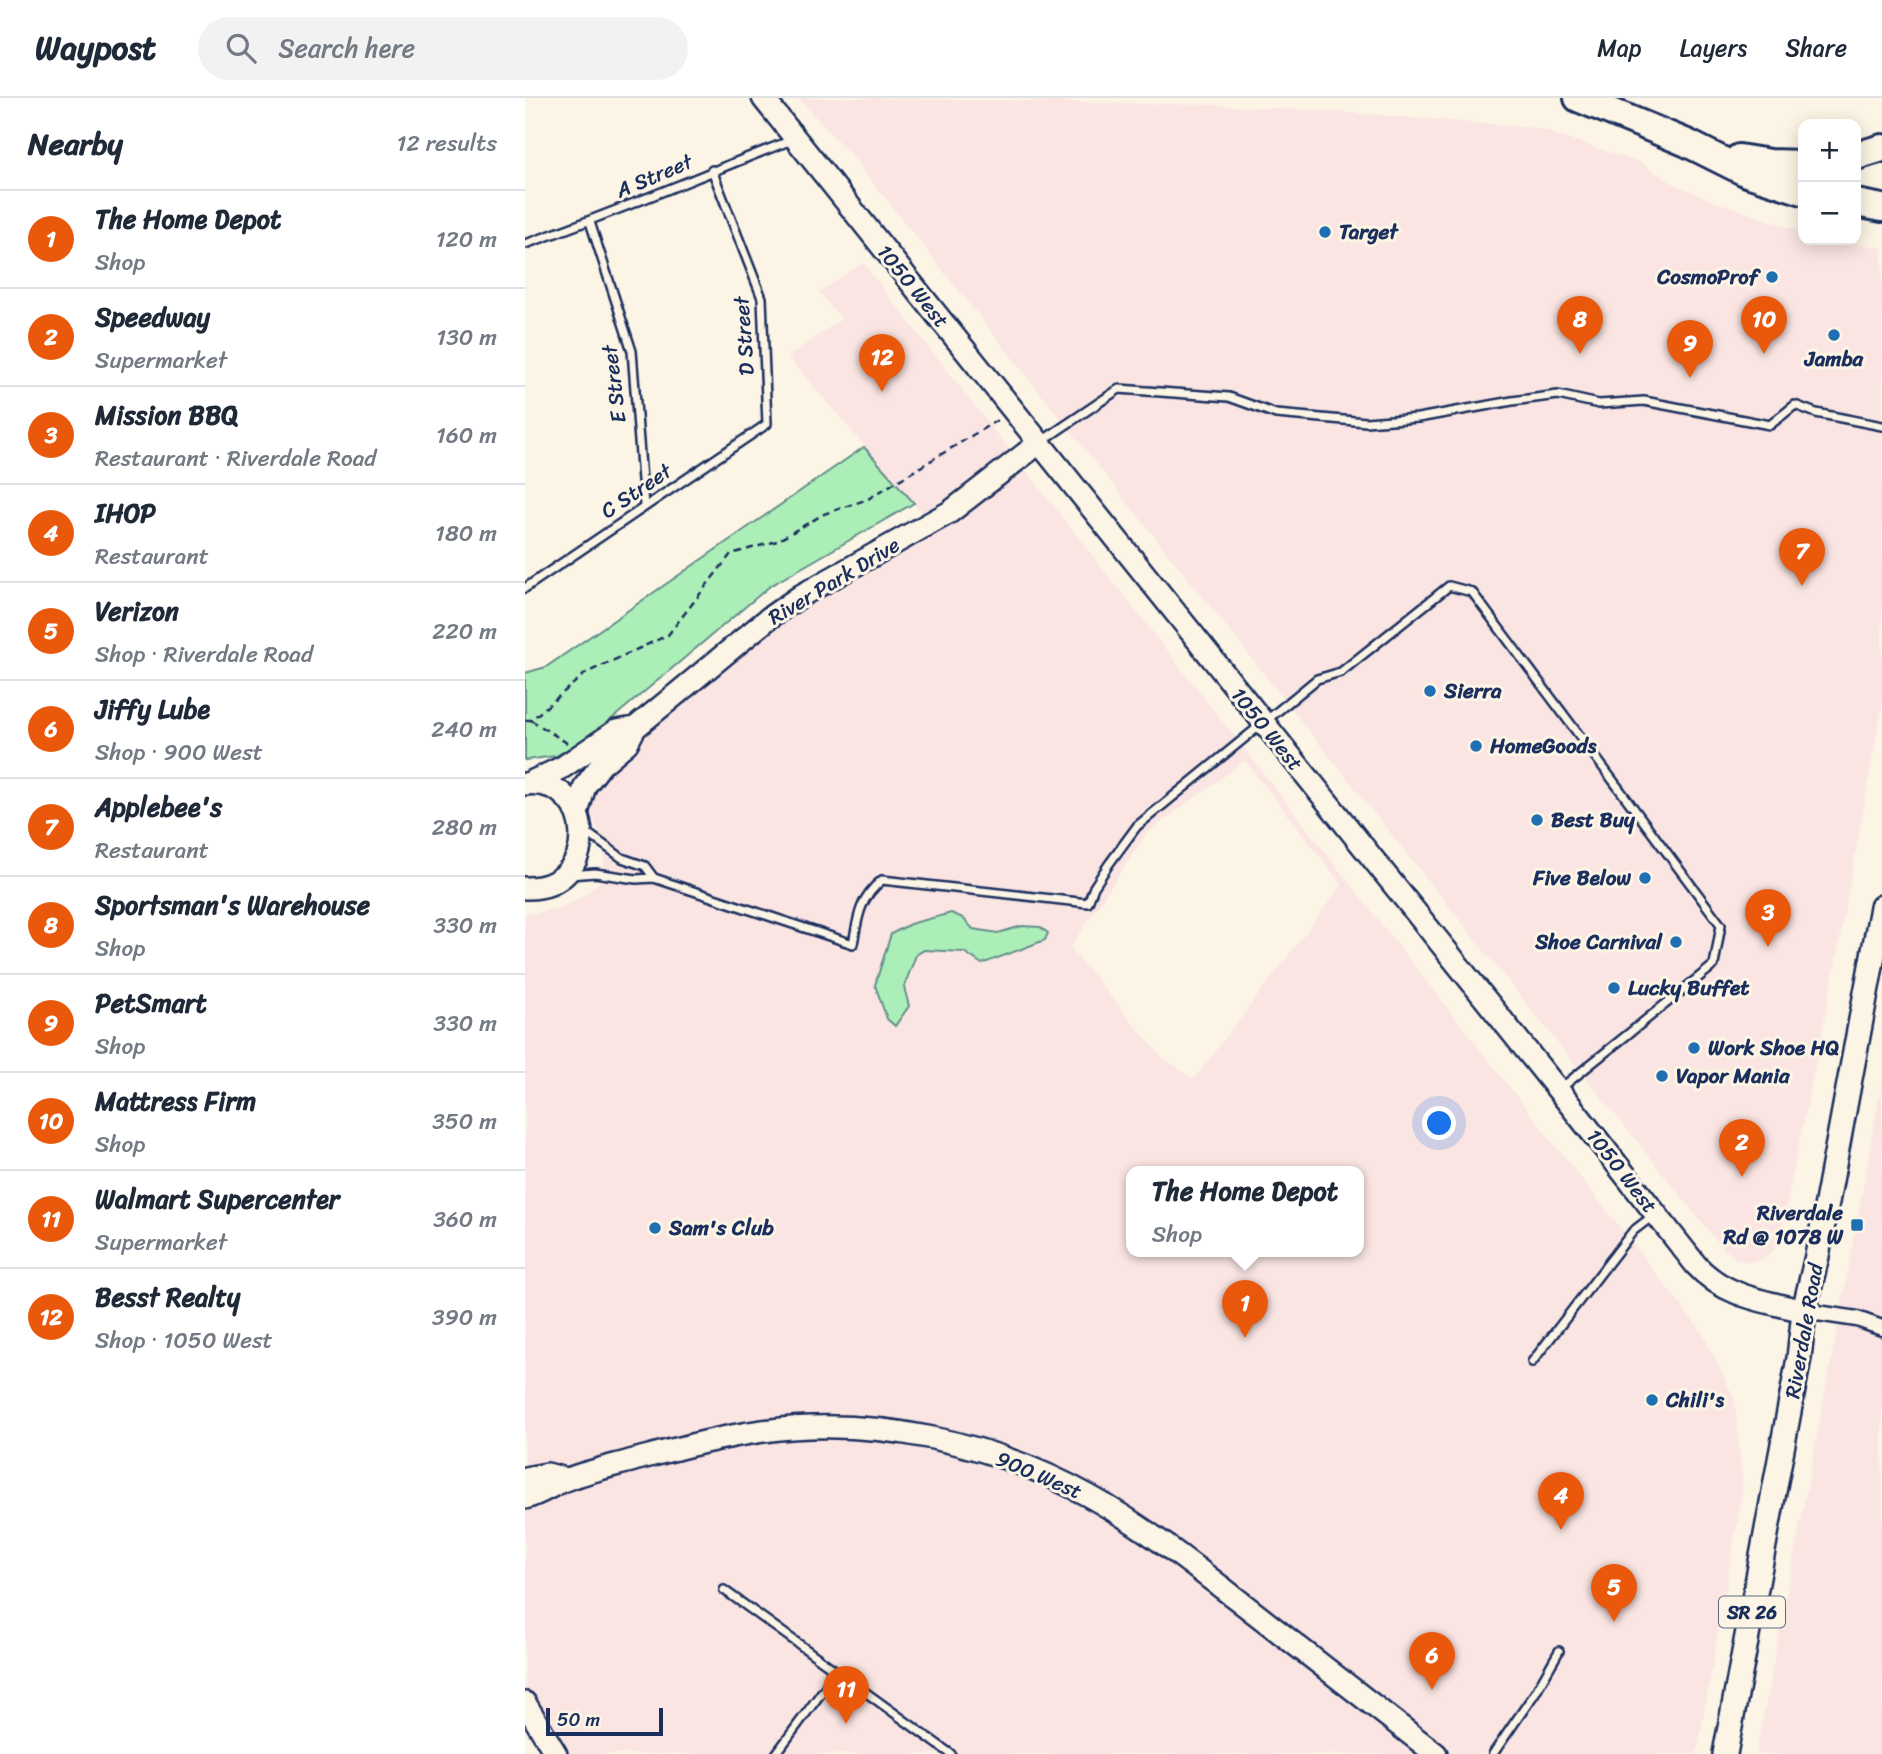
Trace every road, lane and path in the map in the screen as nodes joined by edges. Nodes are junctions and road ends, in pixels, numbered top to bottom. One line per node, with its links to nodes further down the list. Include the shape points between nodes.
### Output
1 (763, 98): 3 (street, 1050 West)
2 (1578, 98): 4 (highway)
3 (796, 139): 8 (lane, A Street); 17 (street, 1050 West)
4 (1687, 143): 7 (highway, via 1754,161); 9 (highway, via 1747,173)
5 (1882, 148): 6 (highway)
6 (1861, 154)
7 (1798, 163)
8 (712, 170): 12 (lane, A Street); 14 (lane, D Street, via 762,298)
9 (1798, 189)
10 (1861, 204): 11 (highway)
11 (1882, 208)
12 (590, 222): 13 (lane, A Street); 18 (lane, E Street, via 632,351)
13 (525, 244)
14 (767, 424): 18 (lane, C Street)
15 (1882, 426): 17 (lane, via 1795,405 1769,425 1644,401 1599,404 1558,395 1366,422 1276,414 1229,397 1119,389)
16 (985, 427): 21 (path, via 868,499 824,514 777,541 731,554 668,635 586,673)
17 (1039, 443): 22 (street, 1050 West); 23 (street, River Park Drive, via 950,512 769,618)
18 (644, 506): 19 (lane, C Street)
19 (525, 588)
20 (525, 720): 21 (path)
21 (531, 720): 24 (path)
22 (1262, 723): 28 (lane, via 1137,826 1108,864 1088,903 882,880 863,901 853,944); 31 (street, 1050 West); 31 (lane, via 1317,679 1341,672 1450,586 1472,592 1721,925 1714,965)
23 (635, 728): 25 (street, River Park Drive, via 616,731 563,767); 26 (street, River Park Drive, via 627,743 585,786)
24 (570, 746)
25 (527, 784): 26 (street, via 558,792)
26 (580, 821): 27 (street, River Park Drive, via 579,854); 28 (lane, via 621,858 645,866)
27 (564, 875): 28 (lane); 29 (street)
28 (654, 878)
29 (529, 891)
30 (1882, 907): 33 (main road, Riverdale Road / SR 26)
31 (1558, 1091): 32 (street, 1050 West)
32 (1655, 1214): 33 (street, 1050 West, via 1719,1286); 35 (lane, via 1633,1231)
33 (1804, 1311): 34 (street); 48 (main road, Riverdale Road / SR 26)
34 (1882, 1328)
35 (1532, 1362)
36 (525, 1478): 37 (street, 900 West, via 547,1474)
37 (566, 1479): 38 (street, 900 West); 46 (street, 900 West, via 717,1439 784,1430 891,1432 995,1455 1063,1482 1129,1521)
38 (525, 1499)
39 (724, 1590): 41 (lane)
40 (1559, 1651): 47 (lane)
41 (832, 1668): 44 (lane, via 827,1685); 45 (lane)
42 (525, 1703): 43 (street)
43 (556, 1754)
44 (776, 1754)
45 (951, 1754)
46 (1436, 1754)
47 (1493, 1754)
48 (1725, 1754)

